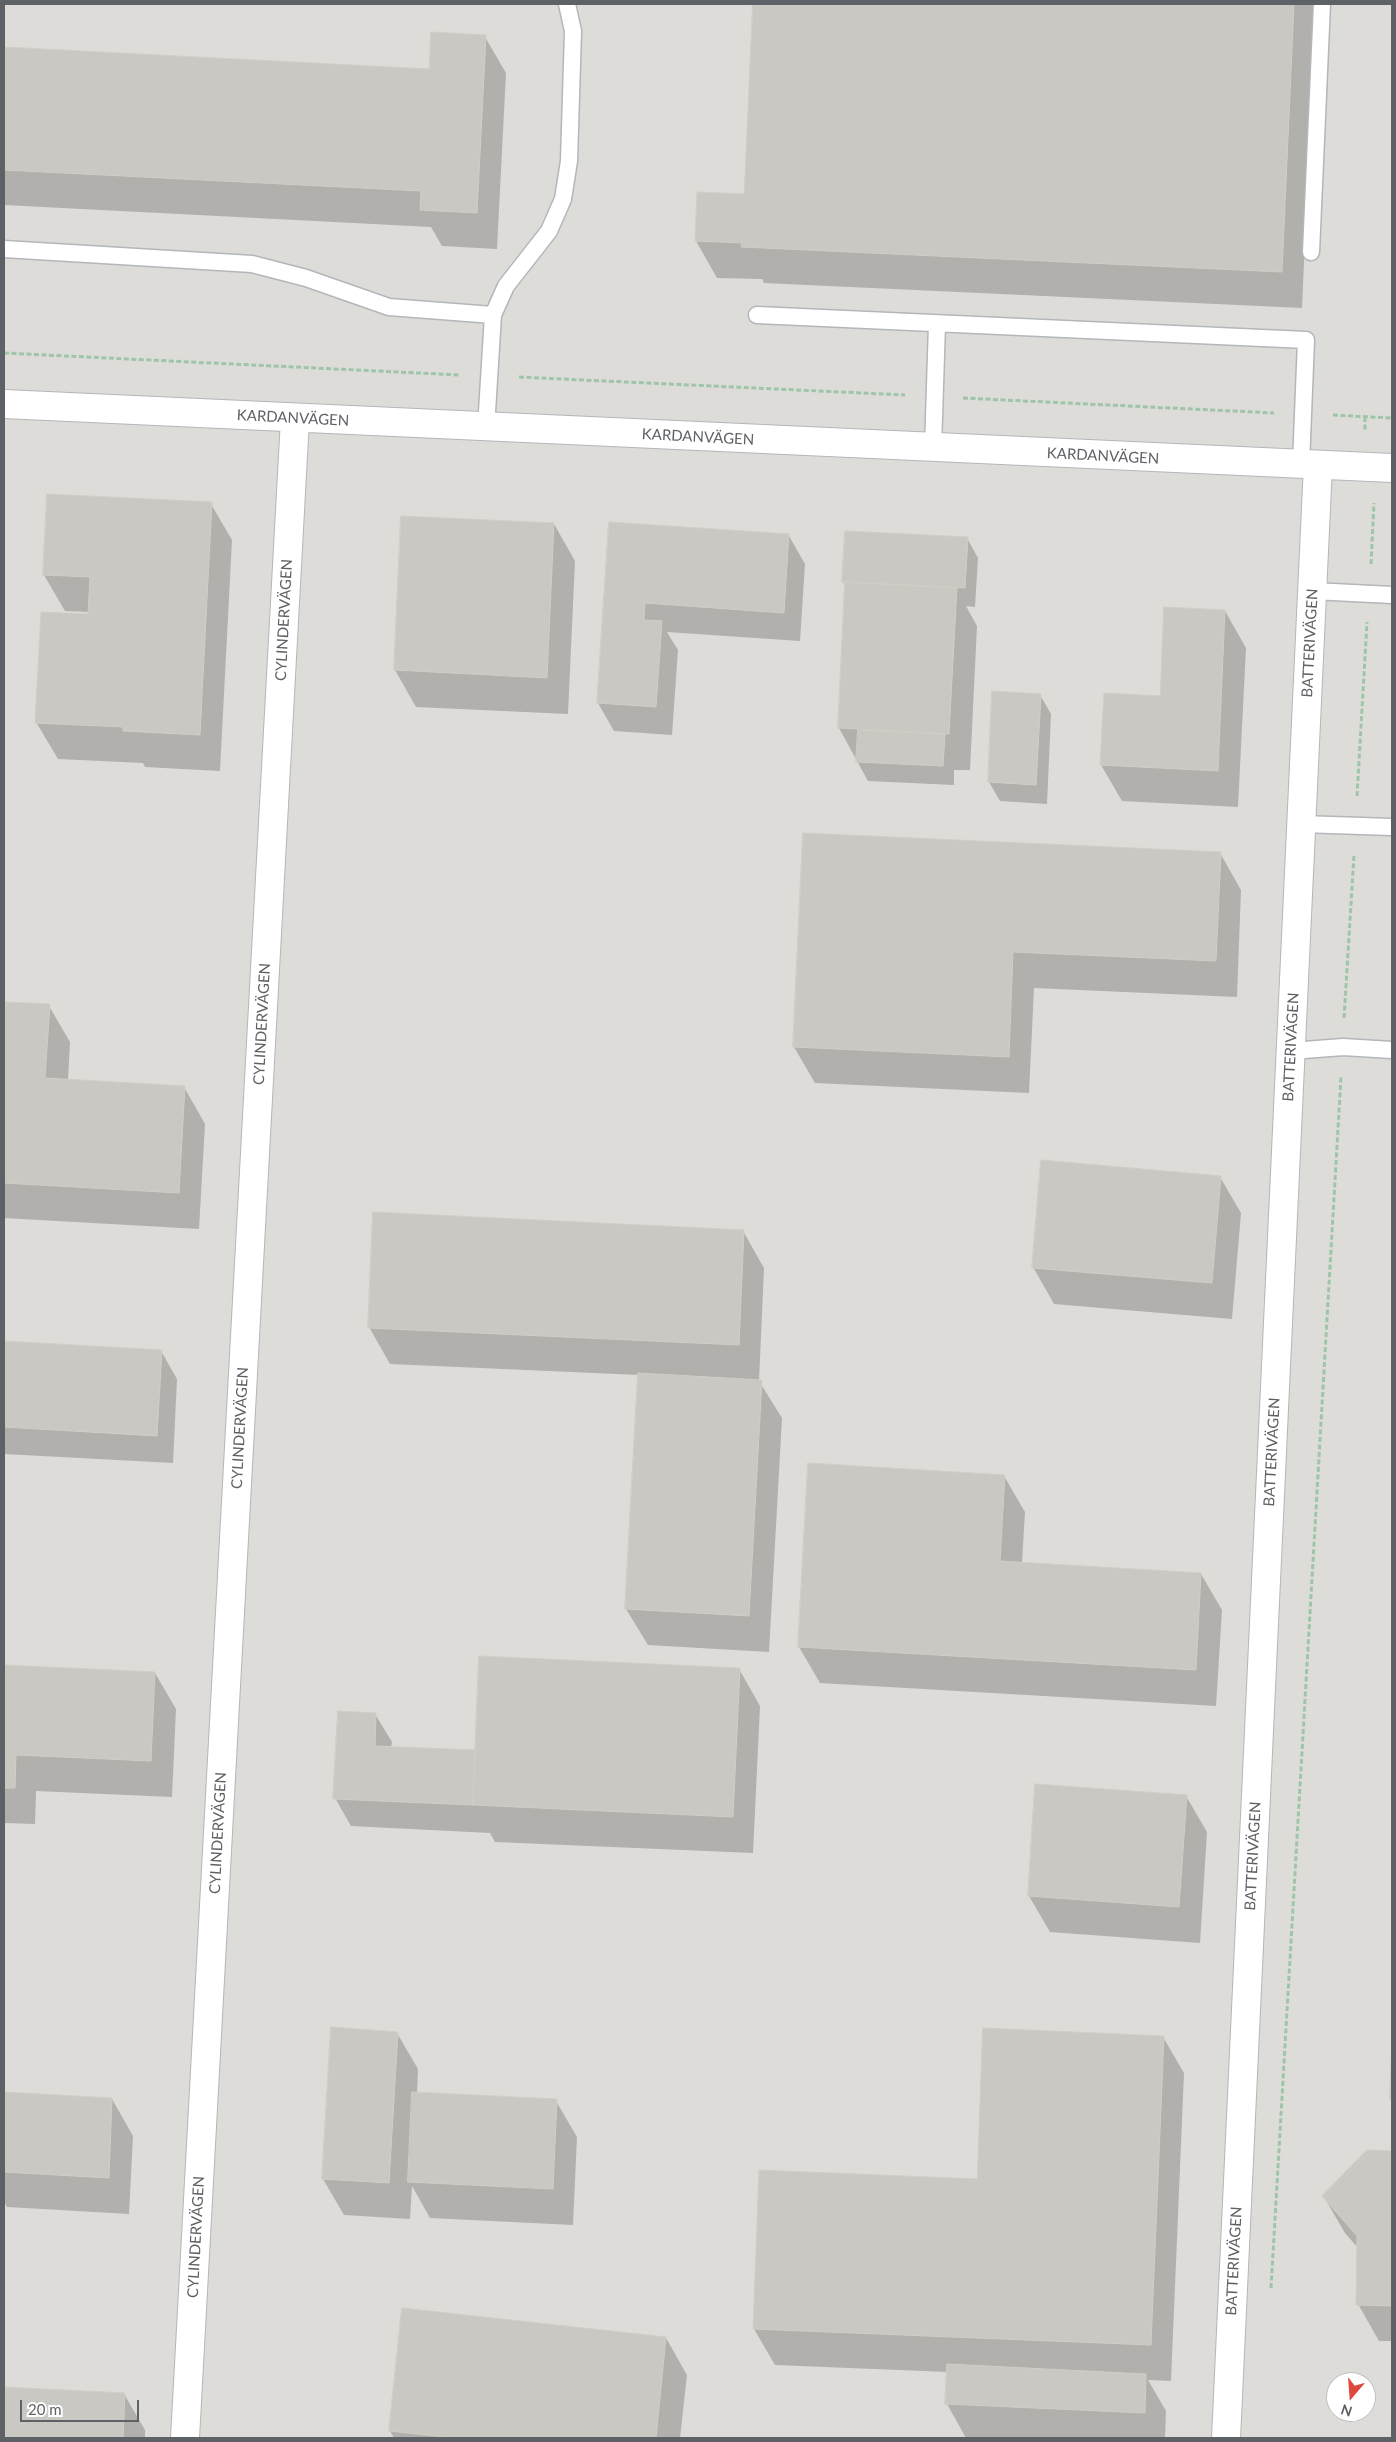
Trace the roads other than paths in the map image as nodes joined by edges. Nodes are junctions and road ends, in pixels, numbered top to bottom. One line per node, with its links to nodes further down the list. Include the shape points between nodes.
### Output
1 (567, 4): 5 (lane, via 573,31 569,161 563,199 549,231 506,286)
2 (1322, 4): 4 (lane)
3 (4, 249): 5 (lane, via 252,264 306,278 389,307)
4 (1311, 252)
5 (493, 315): 10 (lane)
6 (757, 315): 7 (lane)
7 (937, 324): 11 (lane); 12 (lane, via 1306,340 1304,414)
8 (4, 404): 9 (street, KARDANVÄGEN)
9 (295, 418): 10 (street, KARDANVÄGEN); 20 (street, CYLINDERVÄGEN)
10 (486, 428): 11 (street, KARDANVÄGEN)
11 (934, 448): 12 (street, KARDANVÄGEN)
12 (1310, 465): 13 (street, KARDANVÄGEN); 14 (street, BATTERIVÄGEN)
13 (1384, 468)
14 (1312, 591): 15 (lane); 16 (street, BATTERIVÄGEN)
15 (1392, 595)
16 (1301, 824): 17 (lane); 18 (street, BATTERIVÄGEN)
17 (1392, 827)
18 (1291, 1050): 19 (lane, via 1343,1047); 21 (street, BATTERIVÄGEN)
19 (1392, 1050)
20 (185, 2438)
21 (1226, 2438)

